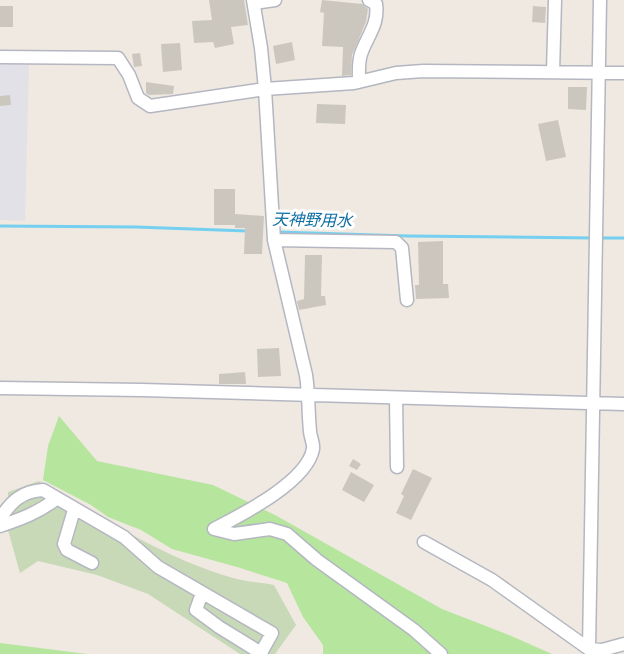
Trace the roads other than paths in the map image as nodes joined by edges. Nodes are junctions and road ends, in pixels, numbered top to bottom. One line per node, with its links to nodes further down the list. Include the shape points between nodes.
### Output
1 (275, 0): 5 (street)
2 (369, 0): 10 (street, via 377,9 359,62)
3 (555, 0): 7 (street)
4 (600, 0): 8 (street)
5 (253, 2): 11 (street)
6 (0, 57): 11 (street, via 118,58 138,98 150,106)
7 (553, 72): 8 (street); 10 (street, via 423,71)
8 (598, 73): 9 (street); 17 (street)
9 (624, 73)
10 (359, 82): 11 (street)
11 (264, 89): 12 (street)
12 (274, 240): 13 (street, via 396,242 402,248); 15 (street)
13 (407, 300)
14 (0, 388): 15 (street)
15 (309, 396): 16 (street); 29 (street, via 314,447 307,465 277,492 214,529 234,534 270,529 287,534)
16 (396, 398): 17 (street); 19 (street)
17 (592, 402): 18 (street); 28 (street)
18 (624, 404)
19 (397, 467)
20 (57, 498): 21 (street); 22 (street, via 43,490 18,496); 23 (street, via 45,508)
21 (74, 510): 25 (street, via 64,544 67,550); 26 (street, via 124,537 158,567)
22 (0, 519)
23 (0, 526)
24 (424, 542): 28 (street, via 492,580)
25 (92, 563)
26 (202, 593): 26 (street, via 272,633 261,653 196,610)
27 (624, 644): 28 (street)
28 (589, 650)
29 (441, 654)

